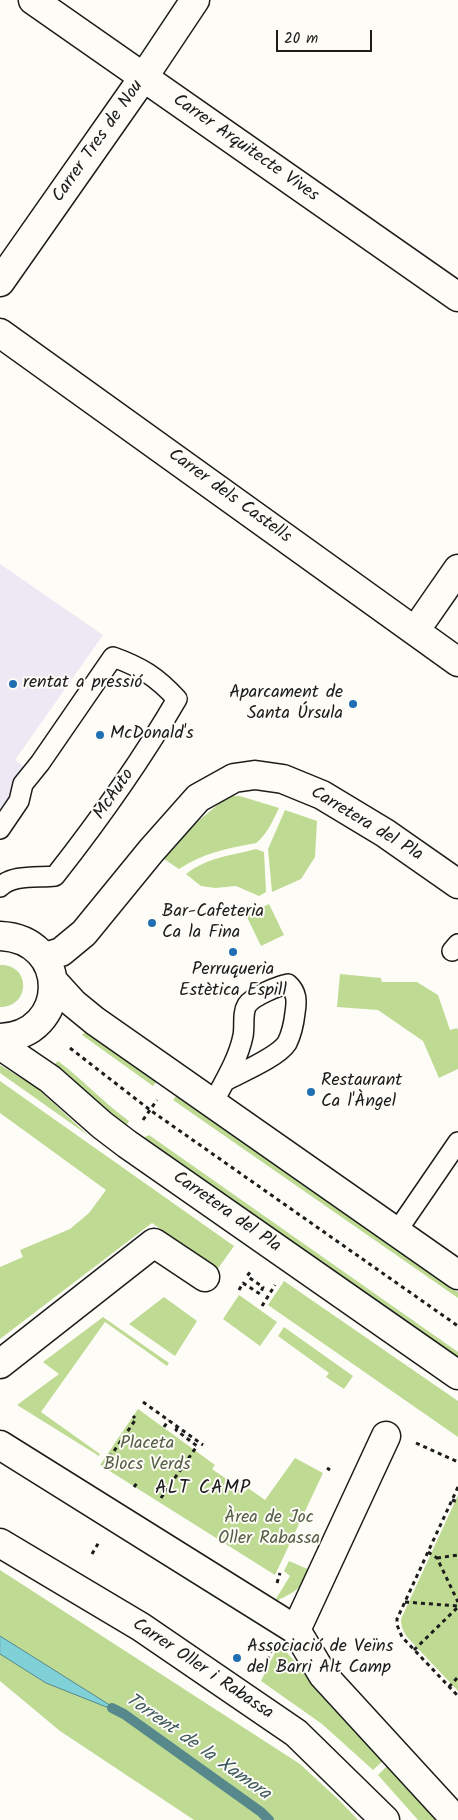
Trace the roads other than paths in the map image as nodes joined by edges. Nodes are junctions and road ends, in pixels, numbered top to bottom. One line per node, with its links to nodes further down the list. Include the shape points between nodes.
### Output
1 (33, 0): 3 (street, Carrer Arquitecte Vives)
2 (195, 0): 3 (street, Carrer Tres de Nou)
3 (144, 78): 4 (street, Carrer Tres de Nou); 5 (street, Carrer Arquitecte Vives)
4 (0, 282)
5 (458, 297)
6 (0, 333): 9 (street, Carrer dels Castells)
7 (458, 569): 8 (street)
8 (424, 618)
9 (458, 662)
10 (0, 829): 12 (lane, McAuto, via 19,801 23,784 113,657 136,665 163,684 176,699 112,800 55,876 17,878)
11 (458, 884): 14 (street, Carretera del Pla, via 385,833 322,795 282,779 255,775 234,778 198,798 84,933 60,952)
12 (0, 887)
13 (0, 936): 14 (street, via 13,936 36,948)
14 (49, 969): 15 (street, via 53,994 43,1018 24,1033); 18 (street, via 73,1004)
15 (0, 1038)
16 (0, 1045): 24 (street, Carretera del Pla, via 50,1079 127,1144)
17 (227, 1080): 17 (lane, via 266,1060 286,1043 296,1004 294,990 288,984 249,1002 243,1036); 18 (lane)
18 (213, 1103): 20 (street)
19 (458, 1142): 20 (lane)
20 (397, 1232): 21 (street)
21 (458, 1275)
22 (205, 1277): 23 (street, via 154,1243)
23 (0, 1364)
24 (458, 1375)
25 (386, 1436): 28 (street)
26 (0, 1445): 28 (street)
27 (0, 1543): 29 (street, Carrer Oller i Rabassa, via 141,1627 296,1733)
28 (296, 1630): 30 (street, via 323,1675)
29 (385, 1820)
30 (456, 1820)

